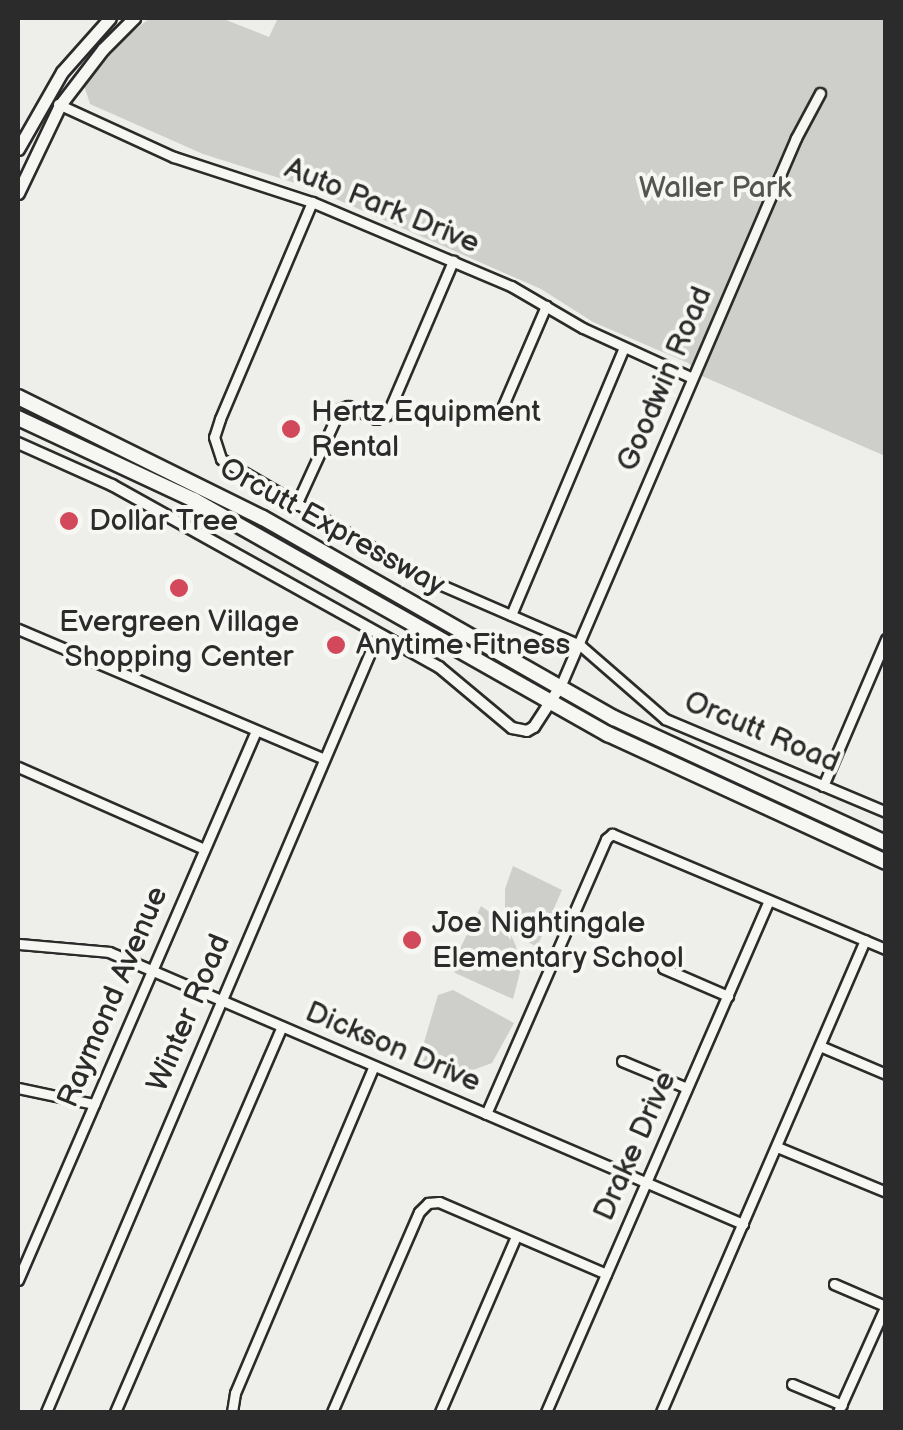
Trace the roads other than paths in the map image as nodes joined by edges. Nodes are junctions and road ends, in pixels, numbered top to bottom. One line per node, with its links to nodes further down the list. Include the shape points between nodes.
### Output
1 (110, 18): 4 (main road)
2 (134, 18): 5 (main road)
3 (820, 93): 12 (street, Goodwin Road)
4 (45, 98): 5 (street, Auto Park Drive); 6 (main road)
5 (60, 105): 7 (main road); 8 (street, Auto Park Drive, via 174,156)
6 (18, 149)
7 (18, 193)
8 (312, 202): 9 (street, Auto Park Drive); 17 (street, Orcutt Road, via 220,418 214,448 234,470)
9 (453, 261): 10 (street, Auto Park Drive); 17 (street, via 387,415 340,409)
10 (546, 306): 11 (street, Auto Park Drive); 14 (street)
11 (624, 348): 12 (street, Auto Park Drive); 18 (street)
12 (692, 378): 22 (street, Goodwin Road)
13 (18, 397): 23 (highway, Orcutt Expressway, via 273,524)
14 (499, 415)
15 (18, 418): 24 (highway, Orcutt Expressway, via 194,500)
16 (18, 443): 20 (street, via 112,485)
17 (296, 505): 18 (street, Orcutt Road, via 425,578)
18 (511, 614): 22 (street, Orcutt Road)
19 (18, 628): 25 (street)
20 (378, 634): 24 (street, via 439,666 512,728 534,727); 26 (street, Winter Road)
21 (886, 640): 28 (street)
22 (580, 645): 23 (street, Goodwin Road); 28 (street, Orcutt Road, via 665,719)
23 (560, 687): 24 (street); 30 (highway, Orcutt Expressway, via 727,773)
24 (551, 704): 32 (highway, Orcutt Expressway, via 719,789)
25 (255, 734): 26 (street); 31 (street, Raymond Avenue)
26 (324, 760): 40 (street, Winter Road)
27 (18, 767): 31 (street)
28 (823, 786): 29 (street, Orcutt Road)
29 (886, 812)
30 (886, 842)
31 (204, 849): 38 (street, Raymond Avenue)
32 (886, 862)
33 (769, 900): 34 (street); 39 (street, Drake Drive); 49 (street, via 612,834)
34 (865, 940): 36 (street); 42 (street)
35 (18, 944): 38 (street, Dickson Drive, via 87,947)
36 (886, 949)
37 (663, 968): 39 (street)
38 (152, 970): 40 (street, Dickson Drive); 48 (street, Raymond Avenue)
39 (728, 996): 47 (street, Drake Drive)
40 (222, 1000): 41 (street, Dickson Drive); 61 (street, Winter Road)
41 (282, 1026): 44 (street, Dickson Drive); 62 (street)
42 (820, 1046): 45 (street); 50 (street)
43 (622, 1061): 47 (street)
44 (374, 1066): 49 (street, Dickson Drive); 63 (street)
45 (886, 1074)
46 (18, 1088): 48 (street)
47 (687, 1088): 51 (street, Drake Drive)
48 (94, 1104): 56 (street, Raymond Avenue)
49 (486, 1114): 51 (street, Dickson Drive)
50 (777, 1147): 52 (street); 53 (street)
51 (646, 1183): 53 (street, Dickson Drive); 55 (street, Drake Drive)
52 (886, 1192)
53 (743, 1224): 67 (street)
54 (516, 1236): 55 (street); 64 (street, via 428,1203); 65 (street)
55 (606, 1274): 66 (street, Drake Drive)
56 (18, 1280)
57 (834, 1284): 58 (street)
58 (885, 1306): 60 (street)
59 (792, 1384): 60 (street)
60 (840, 1409)
61 (46, 1412)
62 (115, 1412)
63 (232, 1412)
64 (332, 1412)
65 (440, 1412)
66 (546, 1412)
67 (662, 1412)

